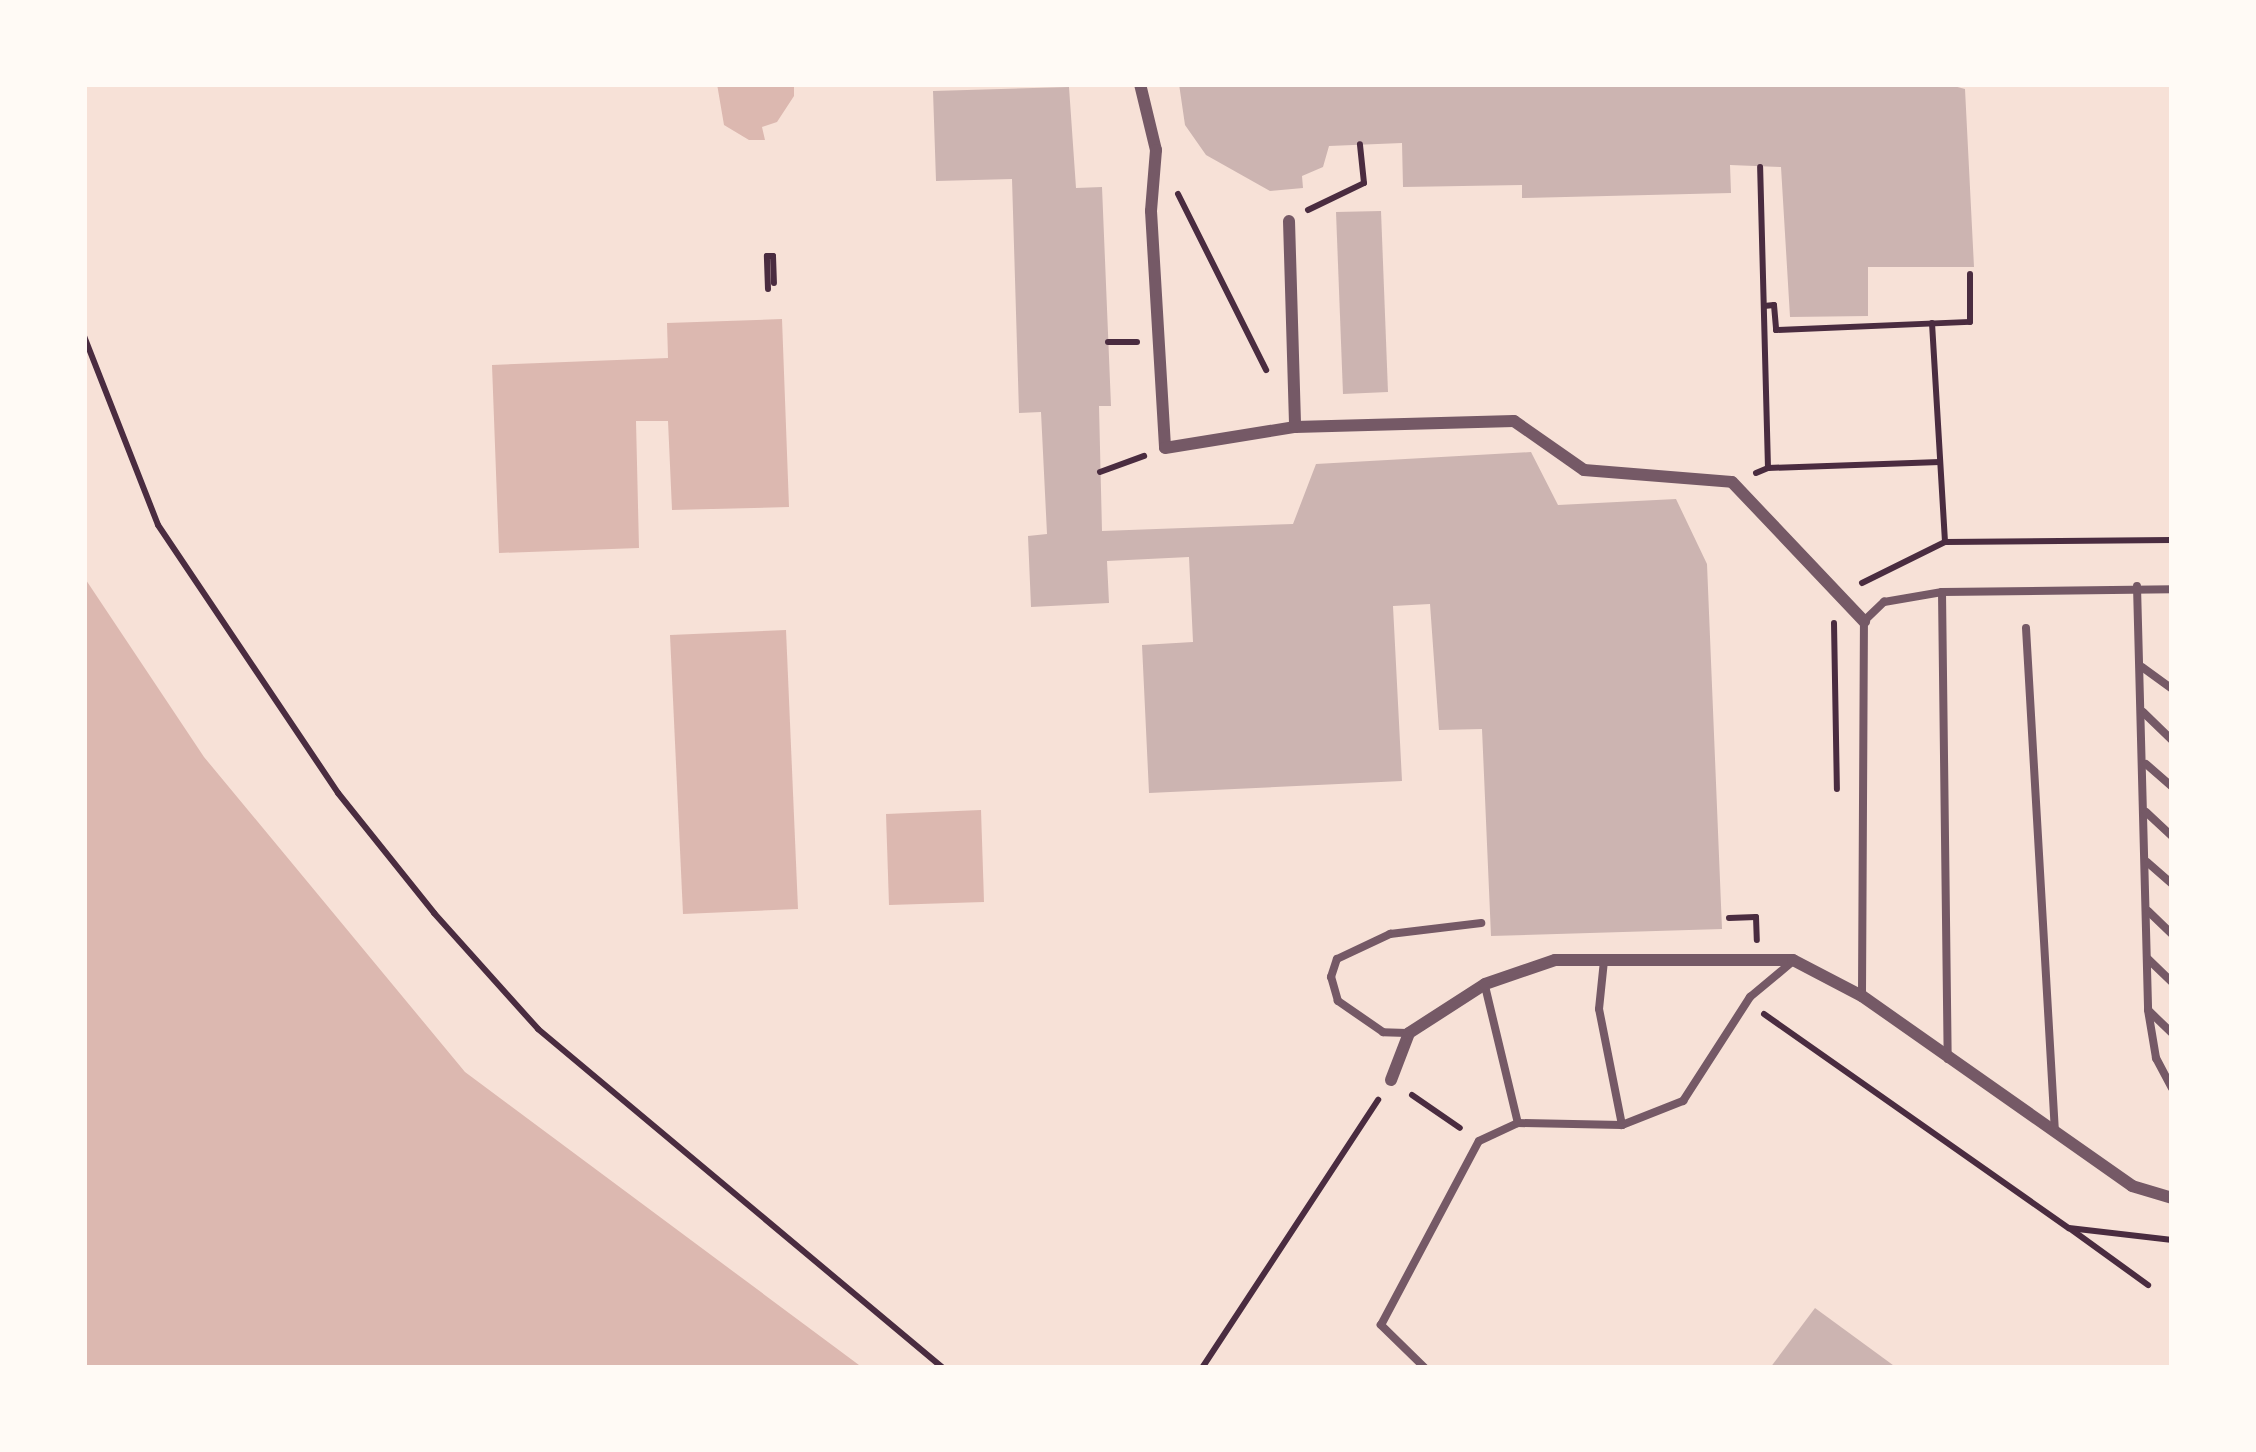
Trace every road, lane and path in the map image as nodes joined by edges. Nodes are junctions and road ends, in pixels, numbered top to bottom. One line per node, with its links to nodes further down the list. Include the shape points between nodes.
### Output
1 (1139, 84): 3 (street)
2 (1360, 144): 5 (path, via 1364,183)
3 (1156, 151): 11 (path); 13 (street, via 1151,211)
4 (1760, 166): 8 (path)
5 (1316, 204)
6 (1289, 221): 12 (street)
7 (1970, 274): 9 (path, via 1970,322)
8 (1764, 306): 9 (path, via 1774,305 1776,329); 15 (path)
9 (1932, 323): 14 (path)
10 (84, 336): 63 (path, via 158,525 338,793 434,913 538,1029)
11 (1274, 384)
12 (1295, 427): 13 (street); 17 (street, via 1514,421 1584,470)
13 (1165, 448): 16 (path)
14 (1940, 461): 15 (path); 19 (path)
15 (1768, 468): 17 (path)
16 (1100, 472)
17 (1732, 482): 23 (street)
18 (2172, 540): 19 (path)
19 (1945, 542): 23 (path, via 1867,578)
20 (2137, 586): 21 (lane); 22 (lane); 26 (lane)
21 (2172, 589)
22 (1942, 592): 24 (lane, via 1884,602); 52 (lane)
23 (1846, 602): 24 (street); 32 (path, via 1830,634)
24 (1864, 621): 47 (lane)
25 (2026, 628): 57 (lane)
26 (2142, 668): 27 (lane); 28 (lane)
27 (2172, 689)
28 (2142, 711): 29 (lane); 30 (lane)
29 (2172, 740)
30 (2145, 763): 31 (lane); 33 (lane)
31 (2172, 787)
32 (1838, 798)
33 (2146, 812): 34 (lane); 35 (lane)
34 (2172, 836)
35 (2147, 862): 36 (lane); 37 (lane)
36 (2172, 884)
37 (2148, 911): 40 (lane); 42 (lane)
38 (1729, 918): 41 (path, via 1756,916)
39 (1481, 923): 50 (lane, via 1390,934 1337,959 1331,976 1338,1001 1383,1032)
40 (2172, 934)
41 (1757, 938)
42 (2148, 959): 45 (lane); 49 (lane)
43 (1604, 960): 44 (street); 46 (street, via 1555,960); 56 (lane, via 1599,1009)
44 (1793, 960): 47 (street); 48 (lane)
45 (2172, 982)
46 (1485, 984): 50 (street); 55 (lane)
47 (1862, 996): 52 (street)
48 (1750, 997): 56 (lane, via 1683,1101); 60 (path)
49 (2148, 1010): 51 (lane); 54 (lane, via 2156,1058)
50 (1409, 1033): 53 (street)
51 (2172, 1033)
52 (1948, 1060): 57 (street)
53 (1391, 1080): 58 (path); 64 (path)
54 (2172, 1088)
55 (1518, 1123): 56 (lane); 58 (lane)
56 (1622, 1125)
57 (2055, 1133): 59 (street, via 2132,1186)
58 (1479, 1141): 65 (lane, via 1381,1325)
59 (2172, 1198)
60 (2069, 1228): 61 (path); 62 (path)
61 (2172, 1240)
62 (2148, 1285)
63 (943, 1368)
64 (1202, 1368)
65 (1425, 1368)

